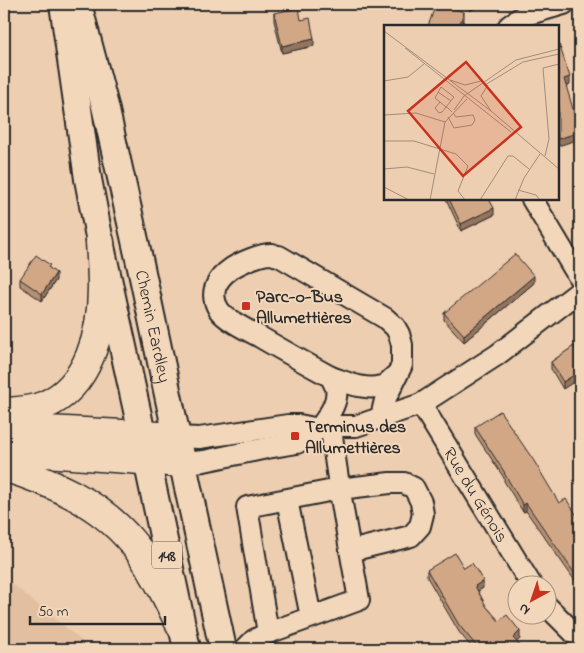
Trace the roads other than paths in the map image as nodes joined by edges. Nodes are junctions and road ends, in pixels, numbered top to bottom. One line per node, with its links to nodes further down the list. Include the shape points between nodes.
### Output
1 (63, 4): 6 (main road, Chemin Eardley)
2 (78, 4): 16 (main road, Chemin Eardley, via 105,106)
3 (564, 4): 4 (street, via 523,16)
4 (510, 25)
5 (533, 200): 7 (street)
6 (100, 242): 12 (highway, via 100,324 79,377 64,394 44,406); 17 (main road, Chemin Eardley)
7 (580, 279)
8 (580, 291): 11 (street, via 498,355)
9 (397, 374): 10 (street, via 383,386 372,387); 10 (street, via 402,365 402,345 395,327 279,256 260,256 233,267 222,276 213,294 220,312); 13 (street)
10 (331, 377): 15 (street, via 336,388 335,401)
11 (421, 404): 13 (street); 24 (street, Rue du Génois)
12 (4, 412)
13 (381, 417): 15 (street, via 356,426)
14 (4, 427): 17 (highway)
15 (325, 427): 16 (street, via 288,425 199,438); 19 (street, via 297,443); 21 (street)
16 (177, 438): 17 (highway); 19 (main road, Chemin Eardley / 148)
17 (144, 448): 18 (highway); 19 (highway); 29 (main road, Chemin Eardley / 148)
18 (4, 450)
19 (182, 464): 30 (main road, Chemin Eardley / 148)
20 (4, 467): 29 (highway, via 68,492 88,503 119,528 153,572)
21 (339, 489): 22 (street); 23 (street); 23 (street, via 404,483 414,488 421,502 420,526 411,536)
22 (287, 500): 26 (street); 27 (street, via 246,507)
23 (350, 552): 26 (street, via 359,600)
24 (526, 576)
25 (556, 615): 28 (street)
26 (311, 618): 27 (street)
27 (268, 633): 31 (street)
28 (580, 638)
29 (184, 639)
30 (223, 649)
31 (245, 649)

